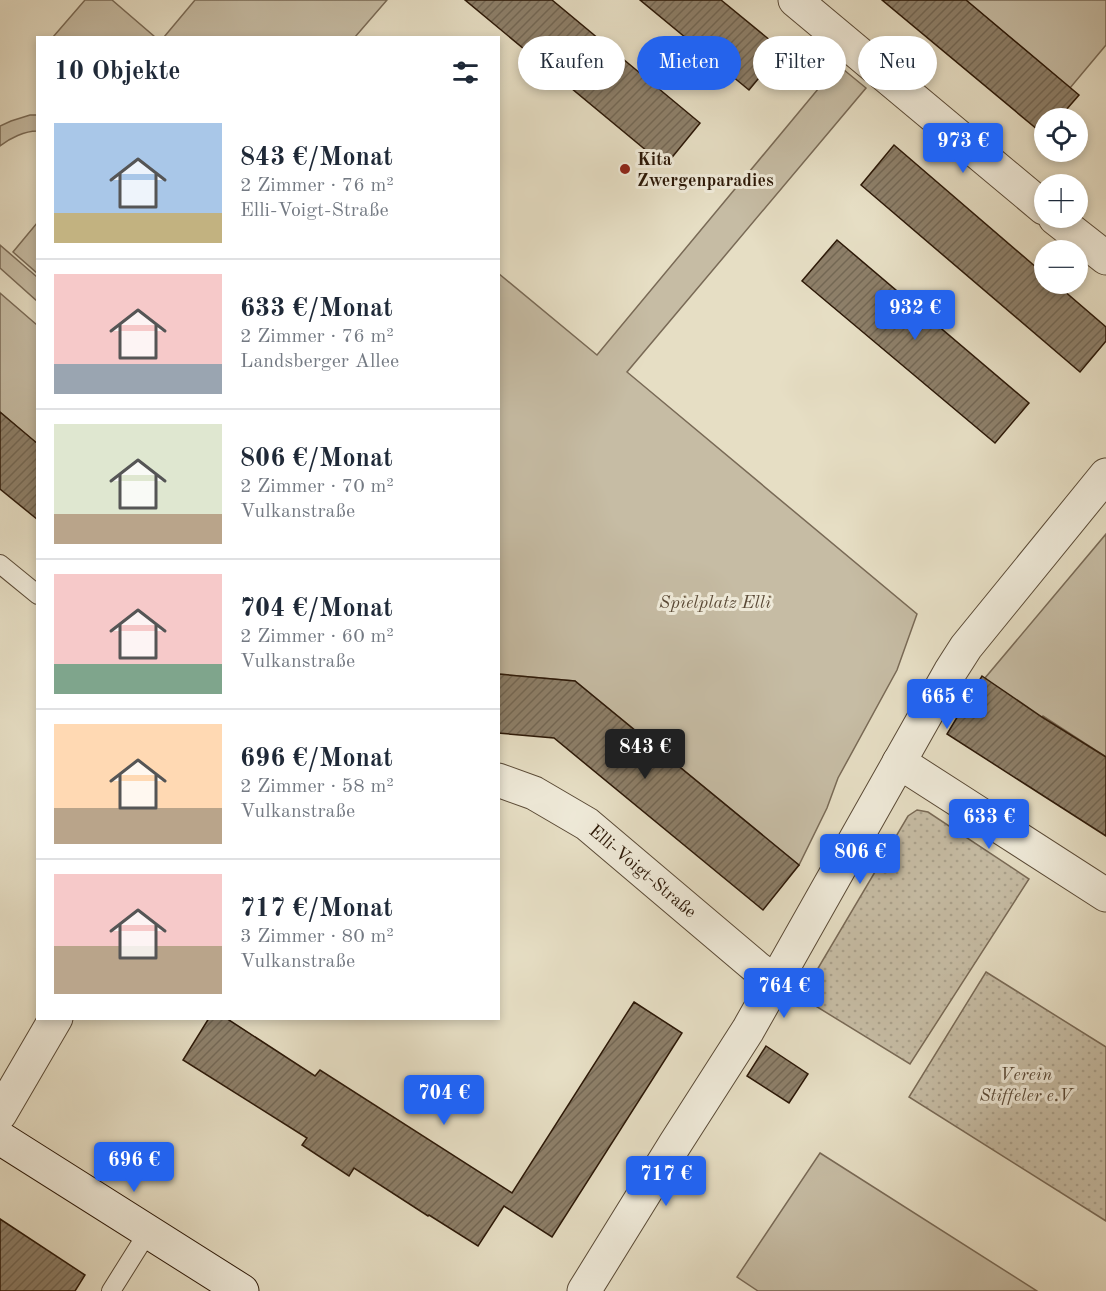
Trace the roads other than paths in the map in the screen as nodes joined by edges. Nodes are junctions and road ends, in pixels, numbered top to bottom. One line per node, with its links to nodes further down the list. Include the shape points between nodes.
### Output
1 (795, 0): 2 (street)
2 (1034, 200)
3 (1073, 228): 4 (street)
4 (1101, 244)
5 (1106, 475): 8 (street, via 966,647)
6 (0, 564): 7 (lane)
7 (36, 593)
8 (899, 762): 10 (street); 11 (street)
9 (500, 781): 11 (street, Elli-Voigt-Straße, via 534,793 587,824)
10 (1106, 895)
11 (776, 982): 18 (street)
12 (55, 1020): 13 (street)
13 (0, 1114)
14 (0, 1138): 15 (street)
15 (148, 1232): 16 (lane); 17 (street)
16 (111, 1291)
17 (242, 1291)
18 (584, 1291)

